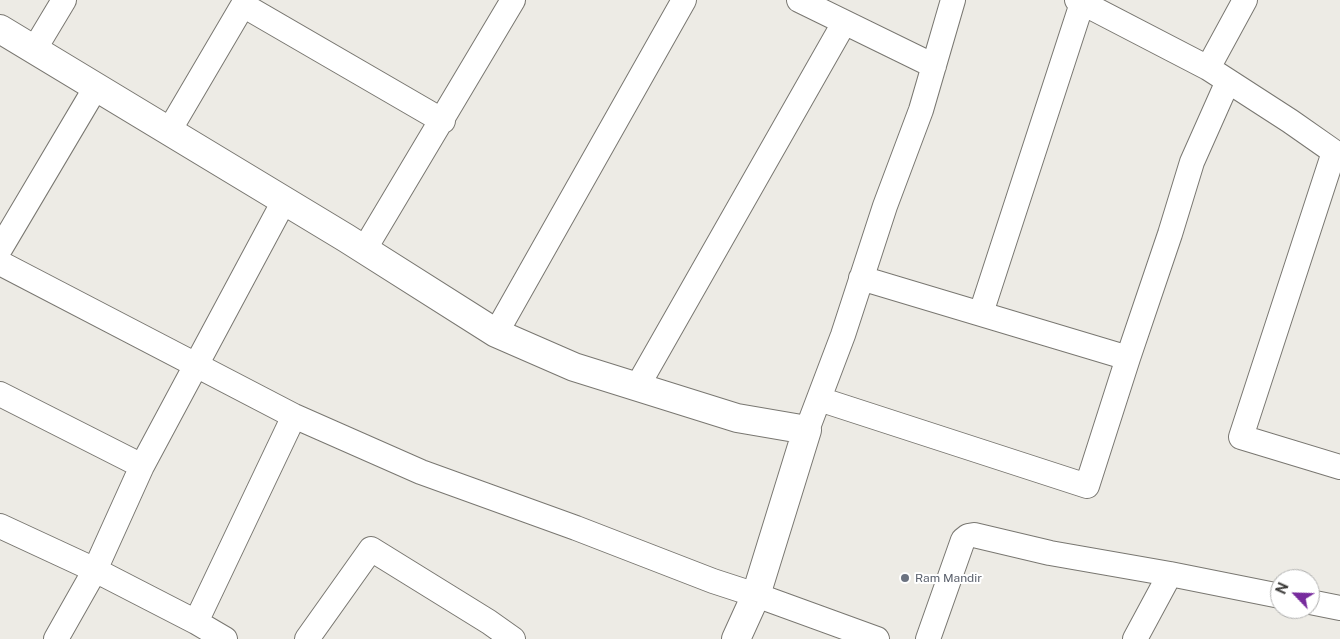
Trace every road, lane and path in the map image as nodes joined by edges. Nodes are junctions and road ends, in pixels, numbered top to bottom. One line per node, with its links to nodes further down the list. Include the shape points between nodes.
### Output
1 (64, 0): 11 (street)
2 (514, 0): 16 (street)
3 (684, 0): 26 (street)
4 (799, 0): 9 (street)
5 (953, 0): 12 (street)
6 (1245, 0): 13 (street)
7 (1081, 1): 13 (street); 25 (street)
8 (245, 2): 16 (street); 17 (street)
9 (844, 23): 12 (street); 29 (street)
10 (0, 29): 11 (street)
11 (34, 50): 15 (street)
12 (934, 66): 24 (street)
13 (1208, 68): 14 (street)
14 (1228, 82): 18 (street); 27 (street, via 1192,162)
15 (96, 87): 17 (street); 20 (street)
16 (443, 121): 22 (street)
17 (169, 131): 19 (street)
18 (1337, 154): 35 (street, via 1241,437)
19 (284, 201): 22 (street); 28 (street)
20 (8, 218): 21 (street)
21 (0, 249)
22 (364, 250): 26 (street)
23 (0, 263): 28 (street)
24 (861, 278): 25 (street); 31 (street)
25 (980, 313): 27 (street)
26 (496, 333): 29 (street, via 574,367)
27 (1128, 358): 31 (street, via 1087,486)
28 (196, 365): 32 (street); 34 (street)
29 (636, 387): 33 (street, via 737,418)
30 (0, 394): 34 (street)
31 (819, 399): 33 (street)
32 (294, 416): 40 (street, via 421,472); 43 (street)
33 (807, 430): 40 (street)
34 (142, 466): 37 (street)
35 (1340, 467)
36 (0, 526): 37 (street)
37 (96, 570): 43 (street); 44 (street)
38 (1170, 574): 39 (street); 50 (street, via 968,536); 51 (street)
39 (1270, 594)
40 (756, 595): 48 (street); 49 (street)
41 (1320, 604): 42 (street)
42 (1340, 608)
43 (196, 622): 45 (street)
44 (56, 639)
45 (225, 639)
46 (308, 639): 47 (street, via 371,549)
47 (514, 639)
48 (736, 639)
49 (877, 639)
50 (928, 639)
51 (1135, 639)

